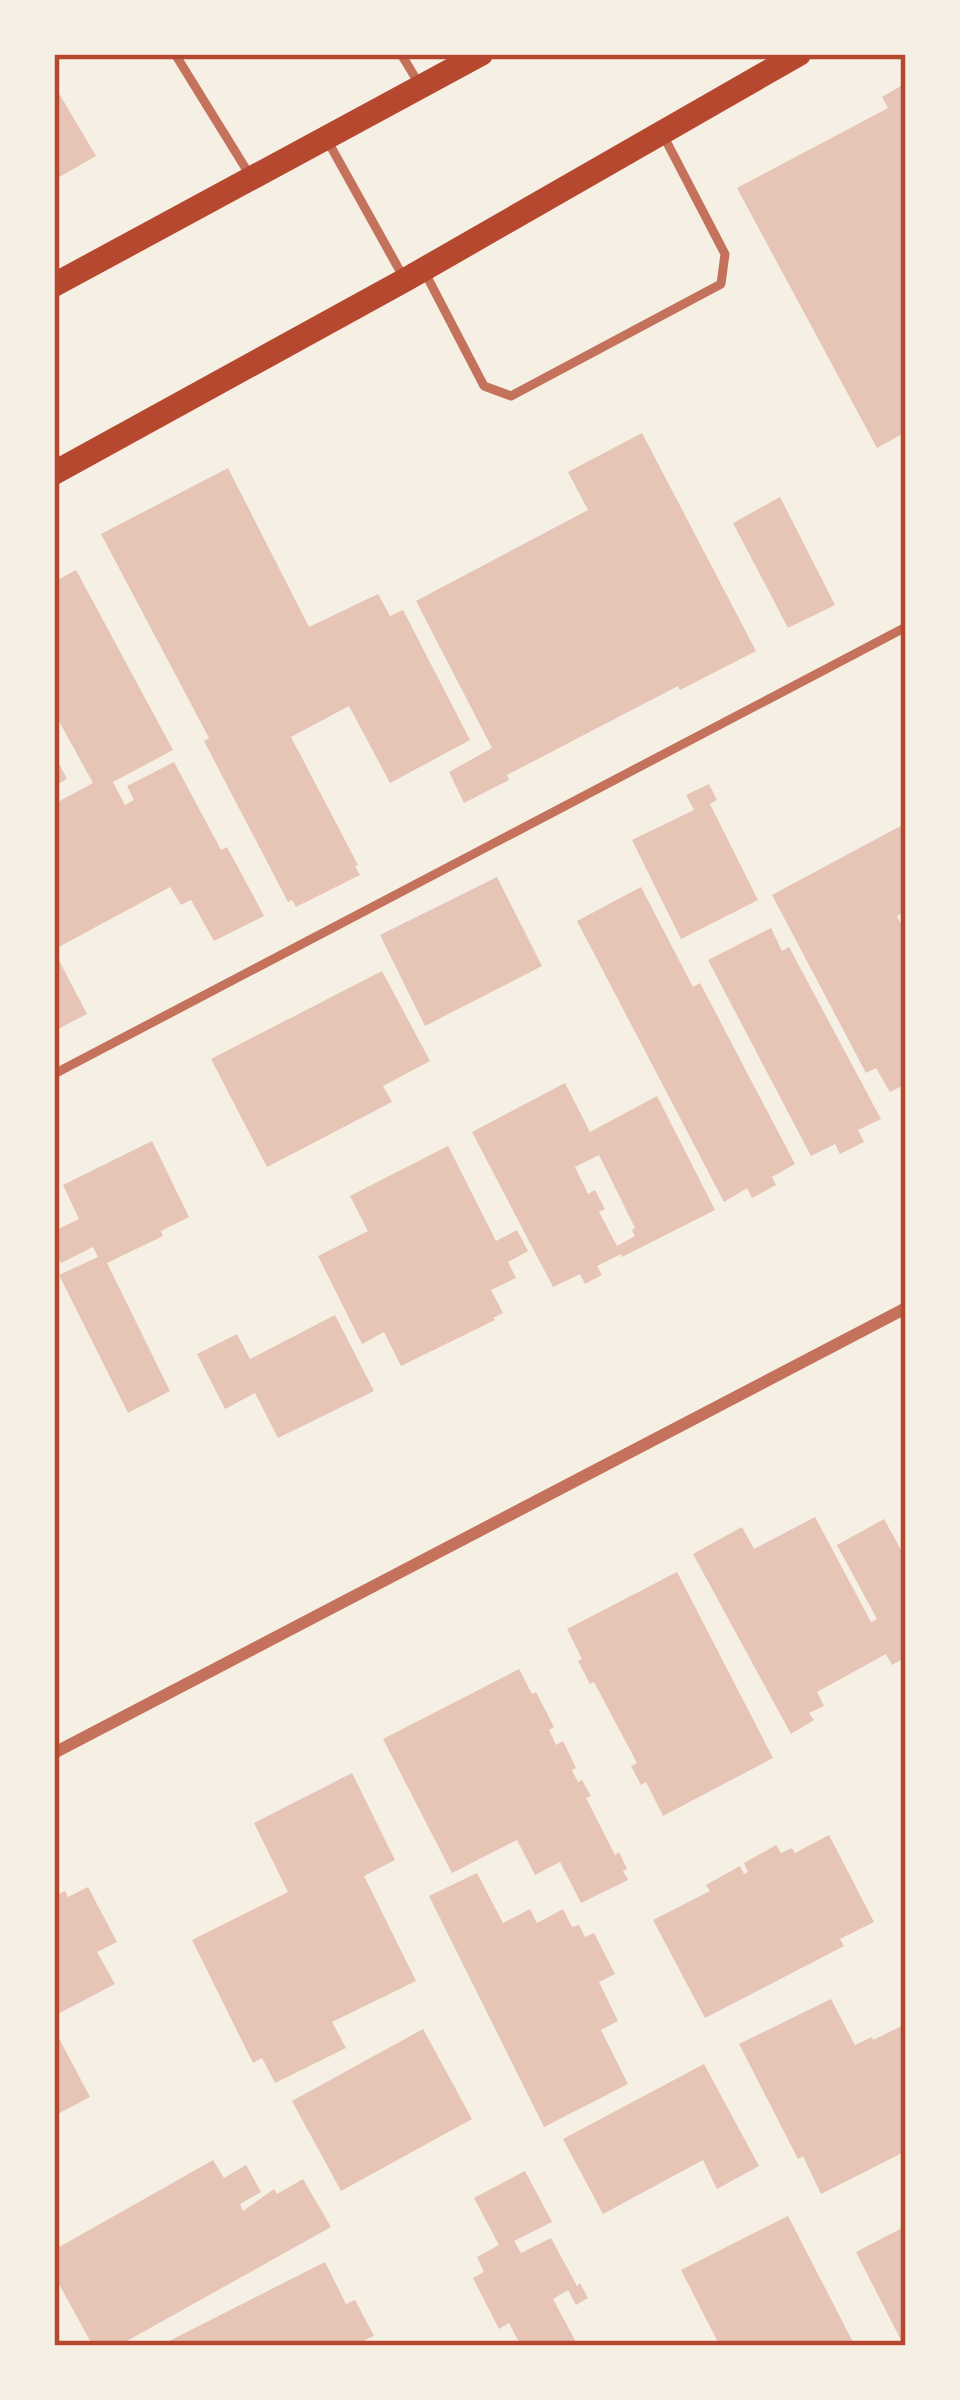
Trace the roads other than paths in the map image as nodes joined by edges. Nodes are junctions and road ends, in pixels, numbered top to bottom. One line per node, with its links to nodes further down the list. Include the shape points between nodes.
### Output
1 (175, 54): 8 (lane)
2 (401, 54): 5 (lane)
3 (481, 54): 5 (main road)
4 (799, 54): 6 (main road)
5 (421, 87): 7 (main road)
6 (662, 133): 9 (main road); 9 (lane, via 724,254 722,284 511,396 484,386)
7 (326, 138): 8 (main road); 9 (lane)
8 (252, 177): 10 (main road)
9 (414, 274): 11 (main road)
10 (54, 285)
11 (54, 473)
12 (906, 627): 13 (lane)
13 (54, 1073)
14 (906, 1308): 15 (street)
15 (54, 1753)

